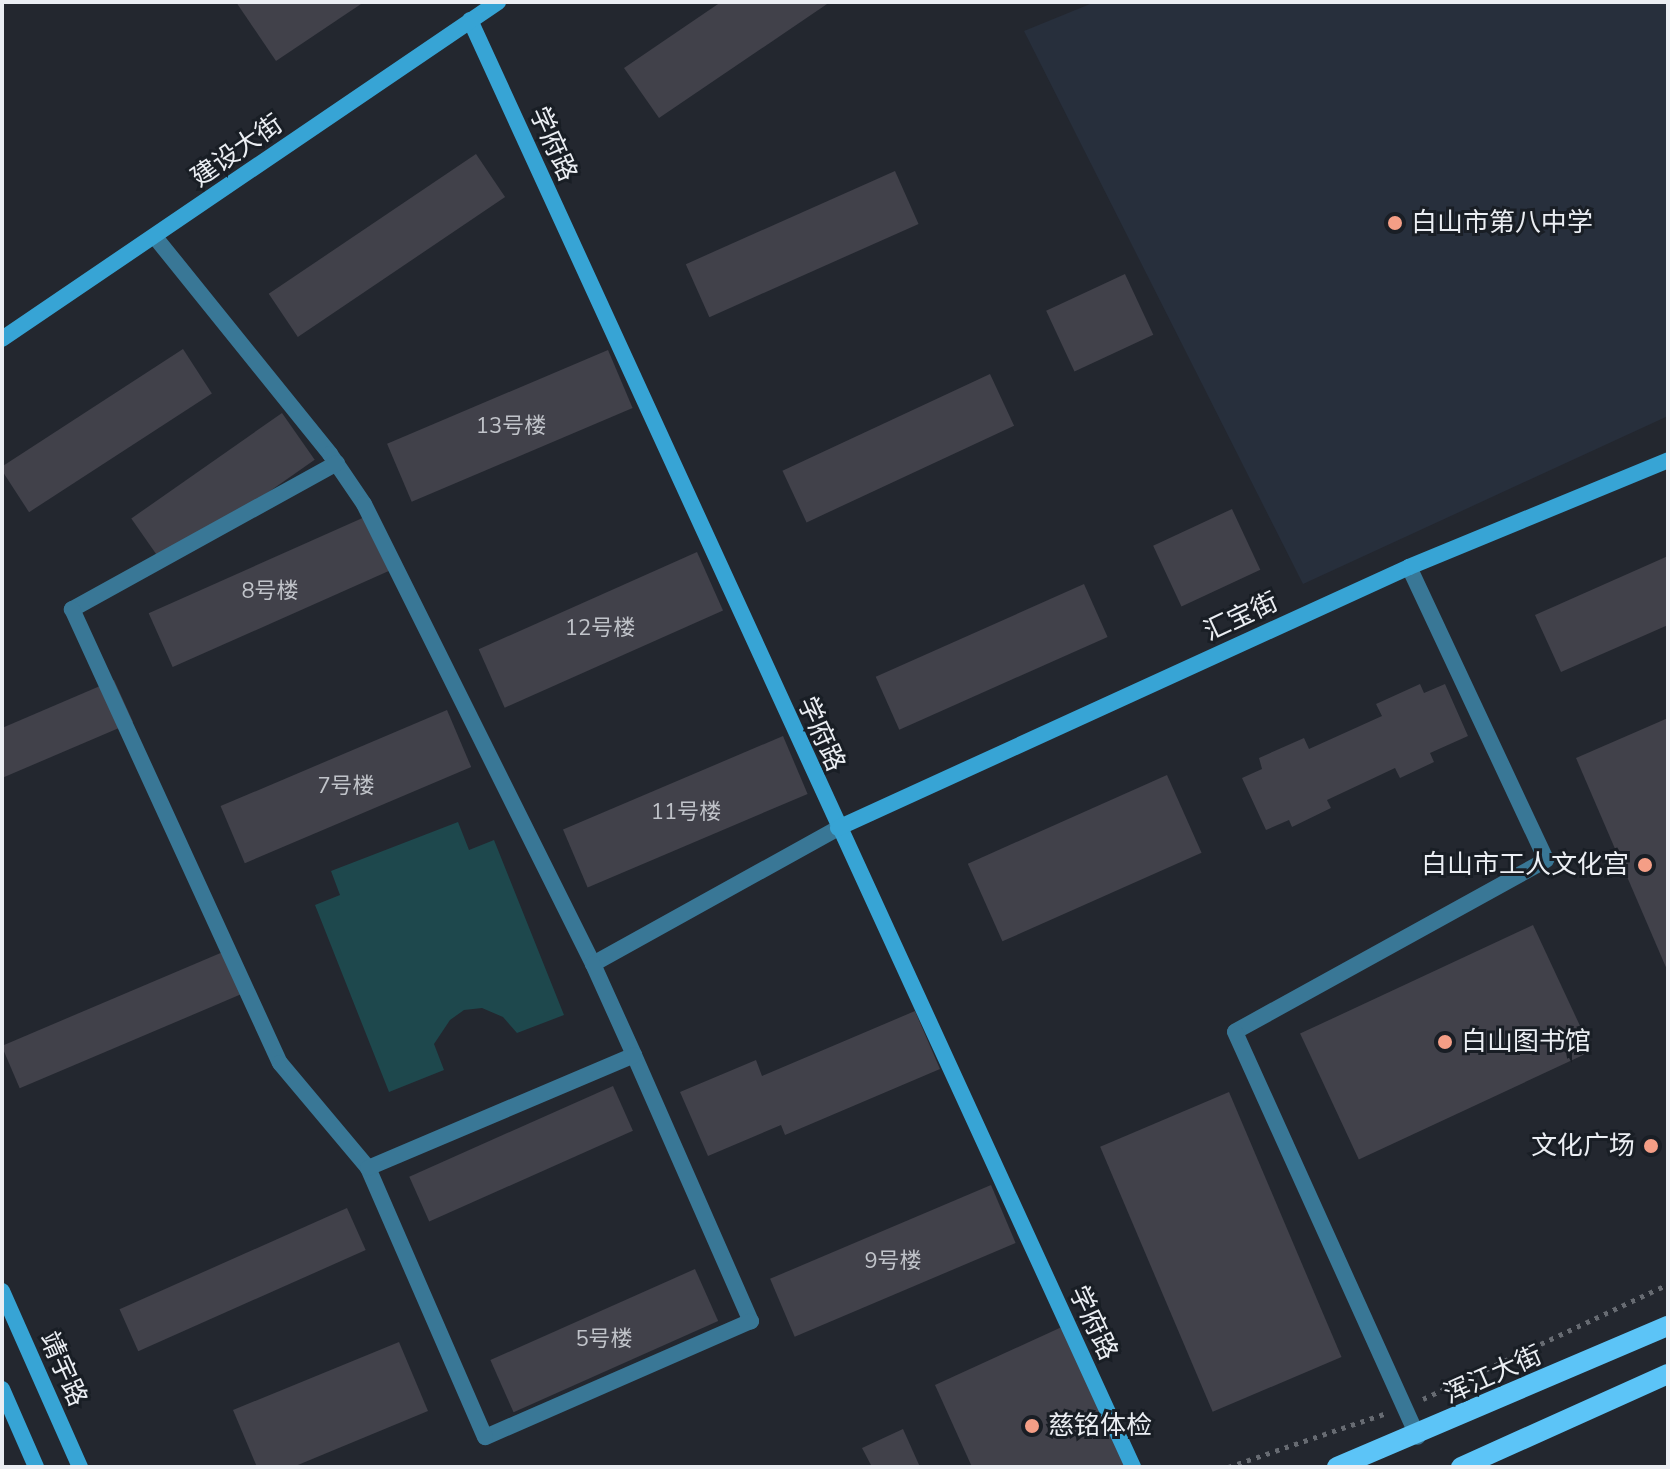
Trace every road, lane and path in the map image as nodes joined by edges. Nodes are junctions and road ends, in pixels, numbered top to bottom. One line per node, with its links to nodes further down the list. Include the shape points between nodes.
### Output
1 (498, 2): 2 (street, 建设大街)
2 (470, 20): 3 (street, 建设大街); 8 (street, 学府路)
3 (155, 237): 4 (street, 建设大街); 6 (street)
4 (2, 339)
5 (1668, 460): 7 (street, 汇宝街)
6 (337, 463): 9 (street, via 364,504); 11 (street, via 72,609 280,1063)
7 (1409, 567): 8 (street, 汇宝街); 17 (street, via 1546,860 1235,1032)
8 (838, 828): 9 (street); 21 (street, 学府路)
9 (593, 964): 10 (street)
10 (634, 1055): 11 (street); 11 (street, via 751,1321 485,1437)
11 (368, 1168)
12 (1668, 1284): 17 (path)
13 (2, 1291): 20 (street, 靖宇路)
14 (1668, 1326): 18 (main road, 浑江大街)
15 (1668, 1374): 24 (main road)
16 (2, 1389): 19 (street)
17 (1405, 1407): 18 (street); 22 (path)
18 (1418, 1437): 23 (main road, 浑江大街)
19 (36, 1467)
20 (80, 1467)
21 (1133, 1467)
22 (1228, 1467)
23 (1337, 1467)
24 (1461, 1467)

